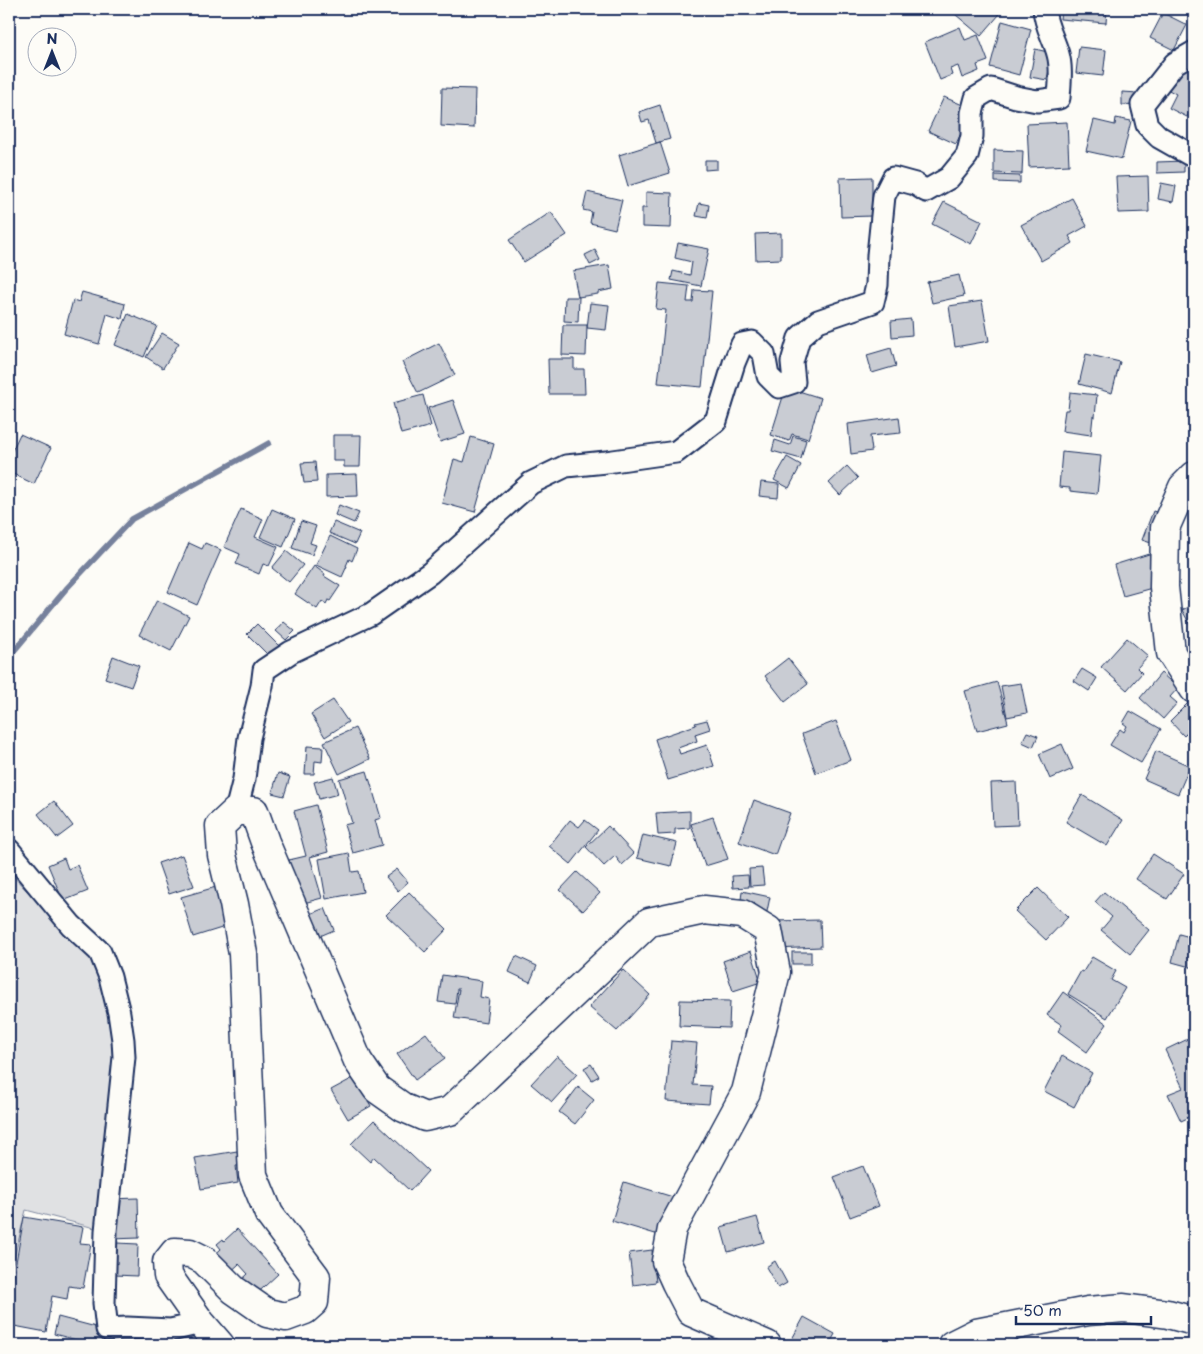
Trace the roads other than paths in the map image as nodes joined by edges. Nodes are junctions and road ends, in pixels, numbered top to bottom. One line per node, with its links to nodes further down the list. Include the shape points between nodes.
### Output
1 (1044, 9): 6 (street, via 1058,54 1059,98 1037,101 991,89 976,98 967,156 949,178 926,191 894,178 884,196 873,302 818,321 799,338 792,362 794,382 780,387 768,376 764,354 752,342 742,344 716,421 676,452 566,466 531,483 430,573 371,614 291,652 264,670)
2 (1194, 52): 3 (street, via 1176,63 1142,105 1147,125 1160,137)
3 (1194, 155)
4 (1194, 476): 5 (street, via 1183,487 1165,528 1164,577 1171,653)
5 (1194, 689)
6 (236, 810): 9 (street, via 220,826 222,855 243,954 253,1175 269,1214 316,1277 314,1302 305,1310 286,1317 267,1313 234,1290 204,1260 190,1253 176,1252 167,1262 168,1276); 11 (street, via 254,811 358,1061 377,1088 404,1108 425,1117 450,1111 648,922 704,910 742,914 768,930 776,972 746,1092 672,1229 666,1261 691,1312)
7 (9, 850): 9 (street, via 71,925 100,952 119,1013 124,1057 106,1231 104,1303 107,1329 171,1330)
8 (1194, 1321): 12 (street, via 1124,1308 1088,1311 976,1333)
9 (201, 1323): 10 (street)
10 (220, 1345)
11 (767, 1345)
12 (952, 1345)

